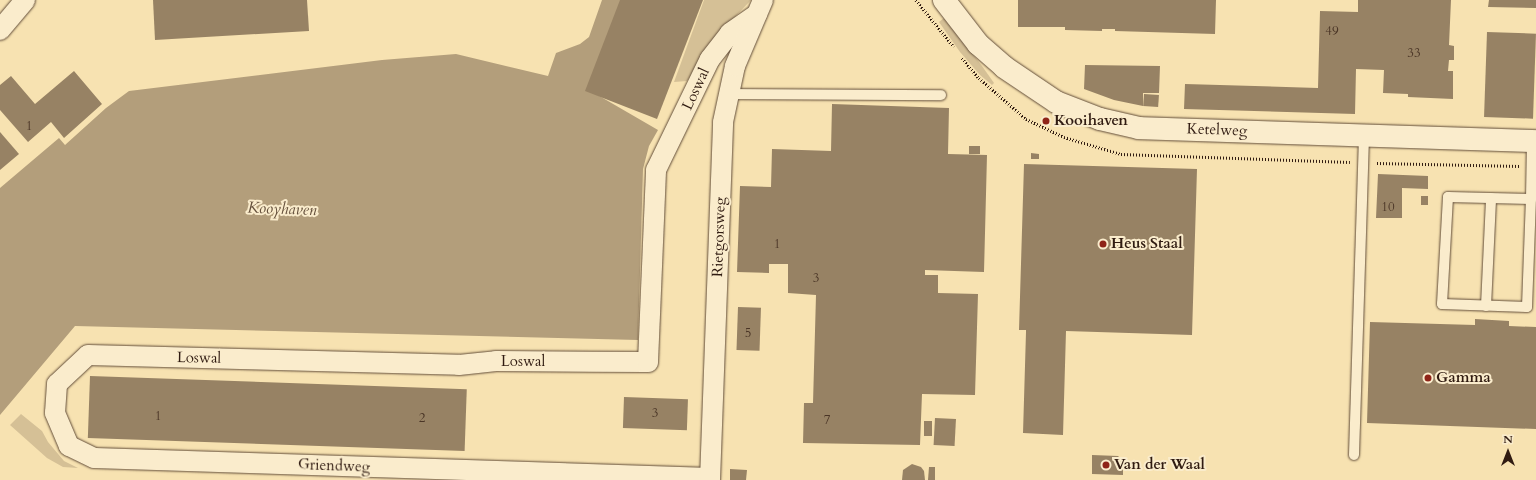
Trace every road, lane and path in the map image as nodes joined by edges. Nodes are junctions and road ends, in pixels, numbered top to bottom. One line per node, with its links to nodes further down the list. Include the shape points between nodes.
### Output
1 (25, 0): 4 (street)
2 (944, 0): 7 (street, Ketelweg, via 978,44 1004,68 1056,102 1100,119 1139,128)
3 (760, 7): 5 (street, Rietgorsweg, via 736,66); 12 (street, Loswal, via 730,33 710,59 656,170 648,362 496,361 459,365 88,355 57,384)
4 (0, 30)
5 (728, 94): 6 (lane); 14 (street, Rietgorsweg, via 723,122)
6 (941, 95)
7 (1364, 135): 8 (street, Ketelweg); 13 (lane)
8 (1534, 141): 10 (lane)
9 (1491, 198): 10 (lane); 11 (lane); 11 (lane, via 1448,197 1442,304)
10 (1531, 199): 11 (lane, via 1527,307)
11 (1486, 306)
12 (55, 413): 14 (street, Griendweg, via 69,446 94,458)
13 (1354, 455)
14 (710, 479)

